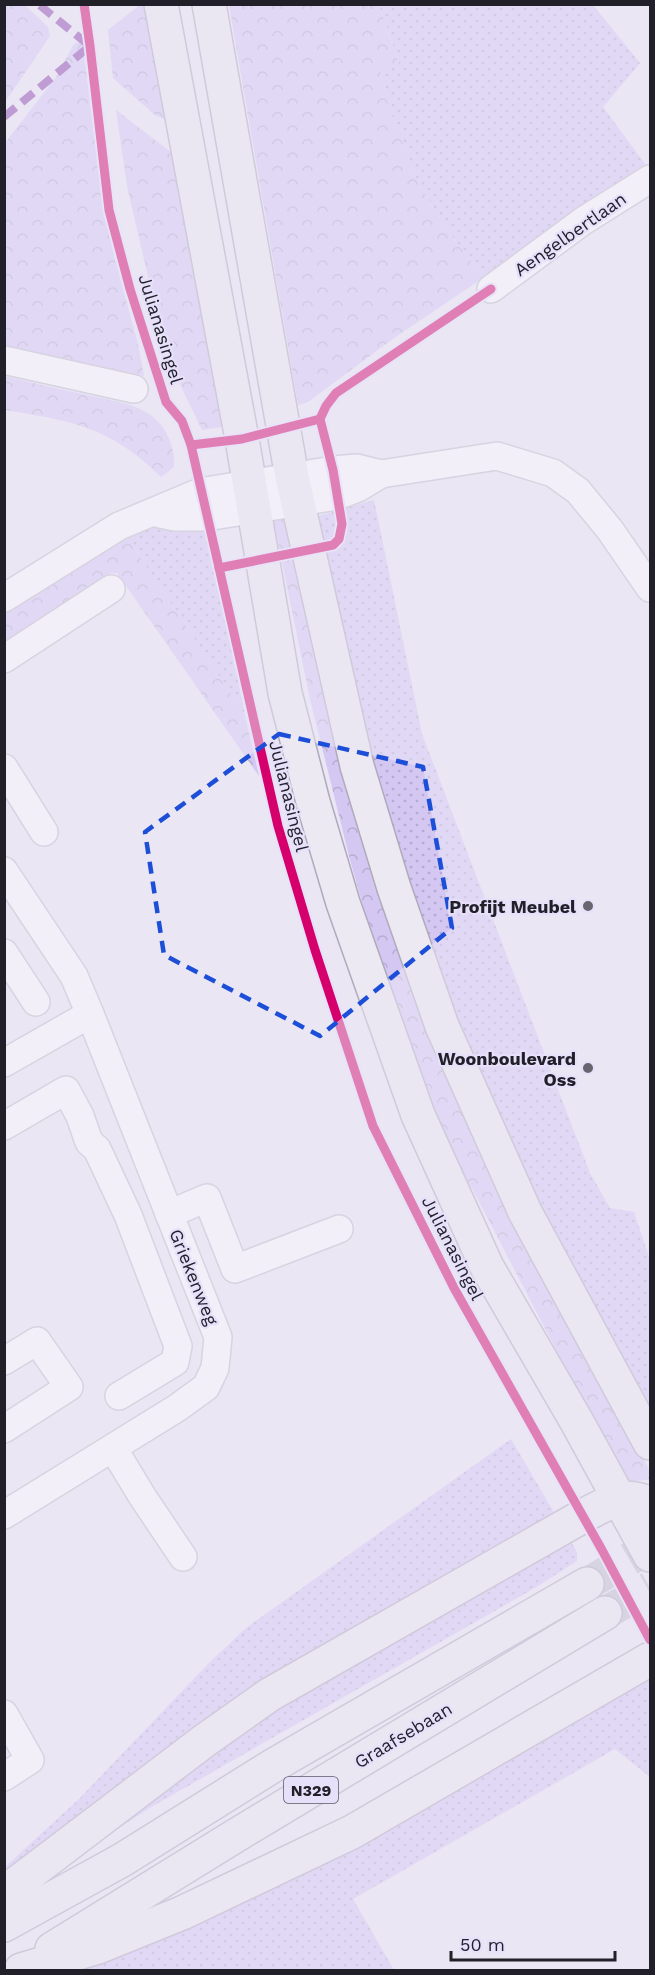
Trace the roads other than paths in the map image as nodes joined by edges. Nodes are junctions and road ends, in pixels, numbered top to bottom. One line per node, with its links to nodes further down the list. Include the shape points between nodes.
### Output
1 (160, 4): 8 (main road, Julianasingel)
2 (209, 4): 7 (main road)
3 (651, 179): 4 (street, Aengelbertlaan, via 583,221)
4 (491, 289)
5 (4, 360): 6 (street)
6 (134, 389)
7 (295, 490): 8 (street); 9 (street, via 337,496 381,474 497,456 553,473 578,491); 27 (main road, via 357,766 442,1026 525,1212)
8 (252, 497): 11 (street, via 206,517 155,513 135,518); 29 (main road, Julianasingel, via 285,693 313,802 347,913 418,1115 487,1267 577,1422)
9 (651, 588)
10 (111, 589): 12 (street)
11 (4, 598)
12 (4, 659)
13 (4, 768): 14 (street)
14 (44, 832)
15 (4, 871): 18 (street, Griekenweg, via 74,976)
16 (4, 952): 17 (street)
17 (36, 1002)
18 (90, 1014): 19 (street); 21 (street, Griekenweg)
19 (4, 1063)
20 (4, 1126): 22 (street, via 66,1090 88,1142 98,1149)
21 (166, 1207): 22 (street); 23 (street, via 207,1198 235,1269); 28 (street, Griekenweg, via 218,1337 215,1368 206,1387)
22 (128, 1215): 25 (street, via 178,1346 175,1362)
23 (339, 1229)
24 (4, 1361): 26 (street, via 37,1341 69,1387)
25 (119, 1396)
26 (4, 1429)
27 (651, 1443)
28 (113, 1448): 30 (street, Griekenweg); 32 (street)
29 (640, 1506): 31 (main road, Julianasingel); 38 (main road, via 583,1516 269,1695)
30 (4, 1515)
31 (651, 1555)
32 (183, 1557)
33 (588, 1584): 39 (main road, Graafsebaan / N329)
34 (605, 1613): 40 (main road, Graafsebaan / N329)
35 (651, 1659): 40 (main road, N329, via 352,1832 182,1913 98,1947)
36 (4, 1714): 37 (street, via 30,1760)
37 (4, 1777)
38 (4, 1893)
39 (4, 1926)
40 (20, 1971)

